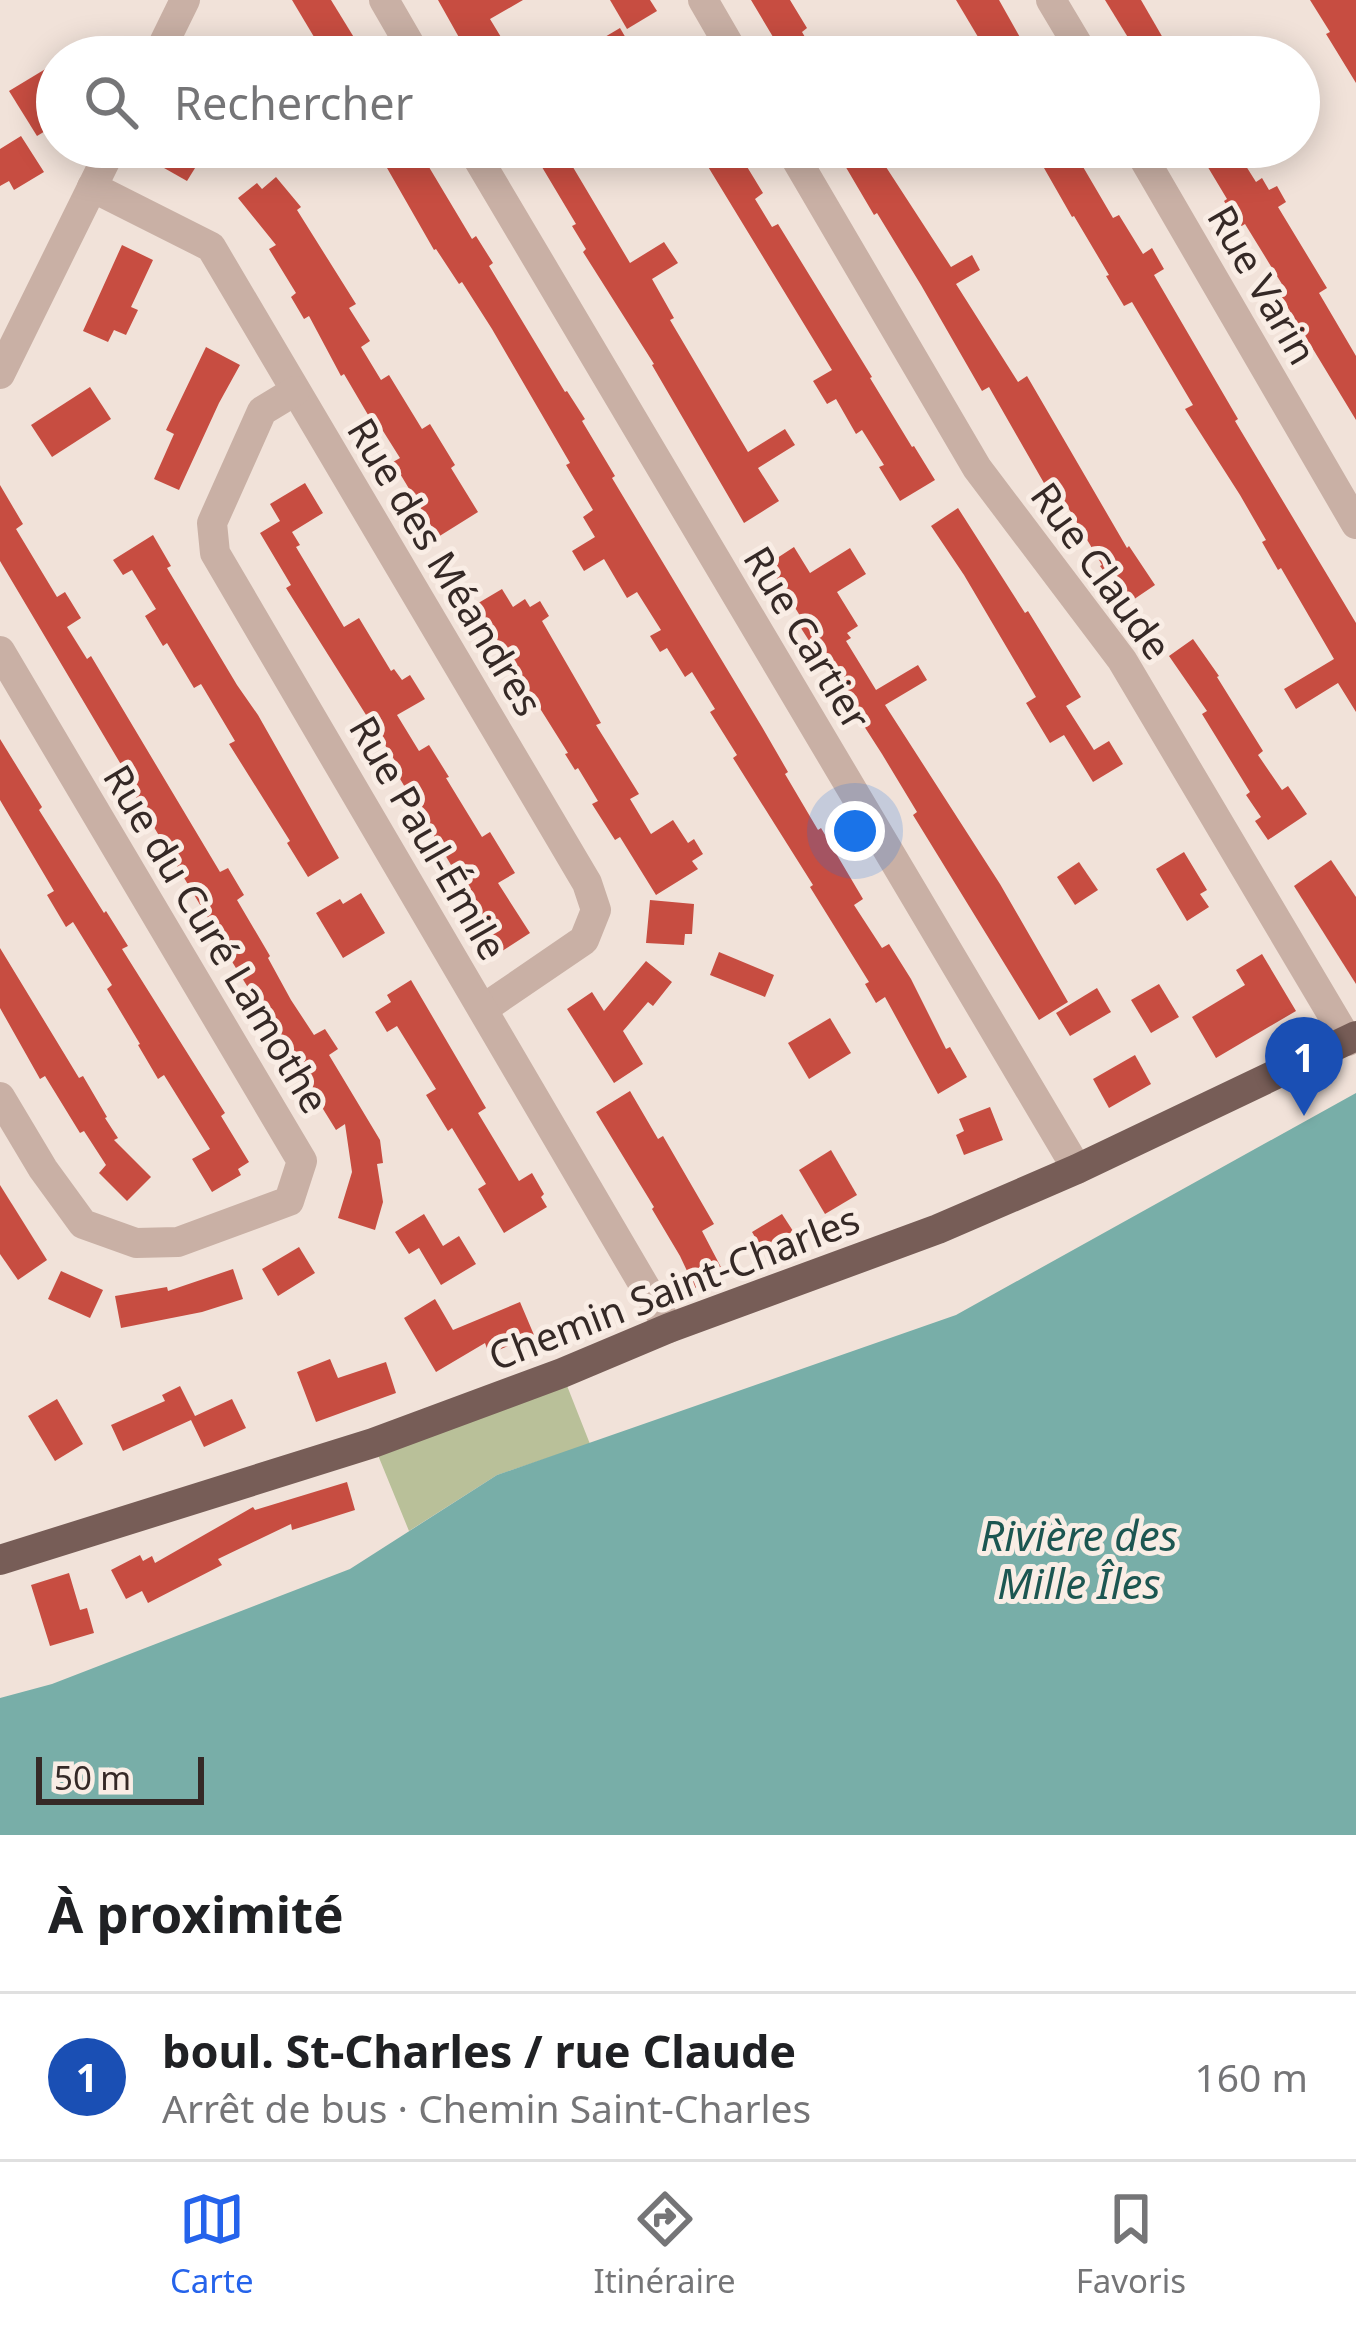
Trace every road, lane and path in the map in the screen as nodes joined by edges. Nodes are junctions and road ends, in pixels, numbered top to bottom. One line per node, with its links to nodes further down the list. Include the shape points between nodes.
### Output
1 (185, 0): 5 (street)
2 (384, 0): 6 (street)
3 (703, 0): 7 (street)
4 (1052, 0): 8 (street)
5 (167, 36)
6 (405, 36)
7 (724, 36)
8 (1072, 36)
9 (102, 168): 13 (street)
10 (483, 168): 21 (street, Rue Cartier)
11 (801, 168): 19 (street, Rue Claude, via 977,468 1121,660)
12 (1149, 168): 16 (street, Rue Varin)
13 (92, 187): 14 (street); 15 (street, Rue des Méandres, via 211,247)
14 (0, 374)
15 (295, 392): 18 (street, Rue Paul-Émile, via 262,412 212,523 215,553); 18 (street, Rue des Méandres, via 596,910 584,940)
16 (1356, 524)
17 (0, 651): 20 (street, Rue du Curé Lamothe, via 302,1161 289,1201 178,1241 136,1243 83,1224)
18 (483, 1009): 22 (street, Rue Paul-Émile)
19 (1352, 1038): 21 (main road, Chemin Saint-Charles)
20 (0, 1097)
21 (1077, 1168): 22 (main road, Chemin Saint-Charles)
22 (670, 1328): 23 (main road, Chemin Saint-Charles, via 373,1443)
23 (0, 1560)

